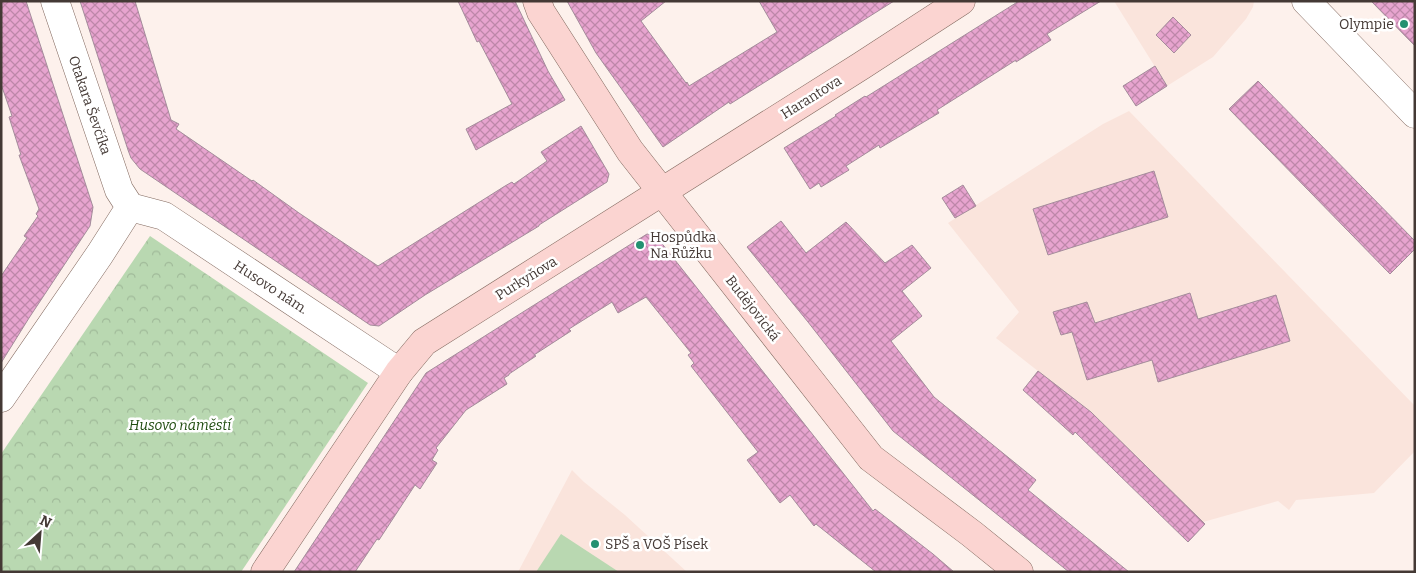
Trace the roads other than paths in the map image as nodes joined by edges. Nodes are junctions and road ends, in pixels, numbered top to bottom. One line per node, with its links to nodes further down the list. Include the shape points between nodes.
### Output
1 (55, 1): 7 (street, Otakara Ševčíka, via 119,190)
2 (537, 1): 6 (street, Budějovická, via 630,151)
3 (961, 1): 6 (street, Harantova)
4 (1306, 1): 5 (street)
5 (1410, 98)
6 (661, 191): 8 (street, Purkyňova, via 424,342); 10 (street, Budějovická, via 871,458)
7 (130, 207): 8 (street, Husovo nám., via 164,216); 9 (street)
8 (399, 372): 11 (street)
9 (1, 398)
10 (1004, 567)
11 (265, 572)

